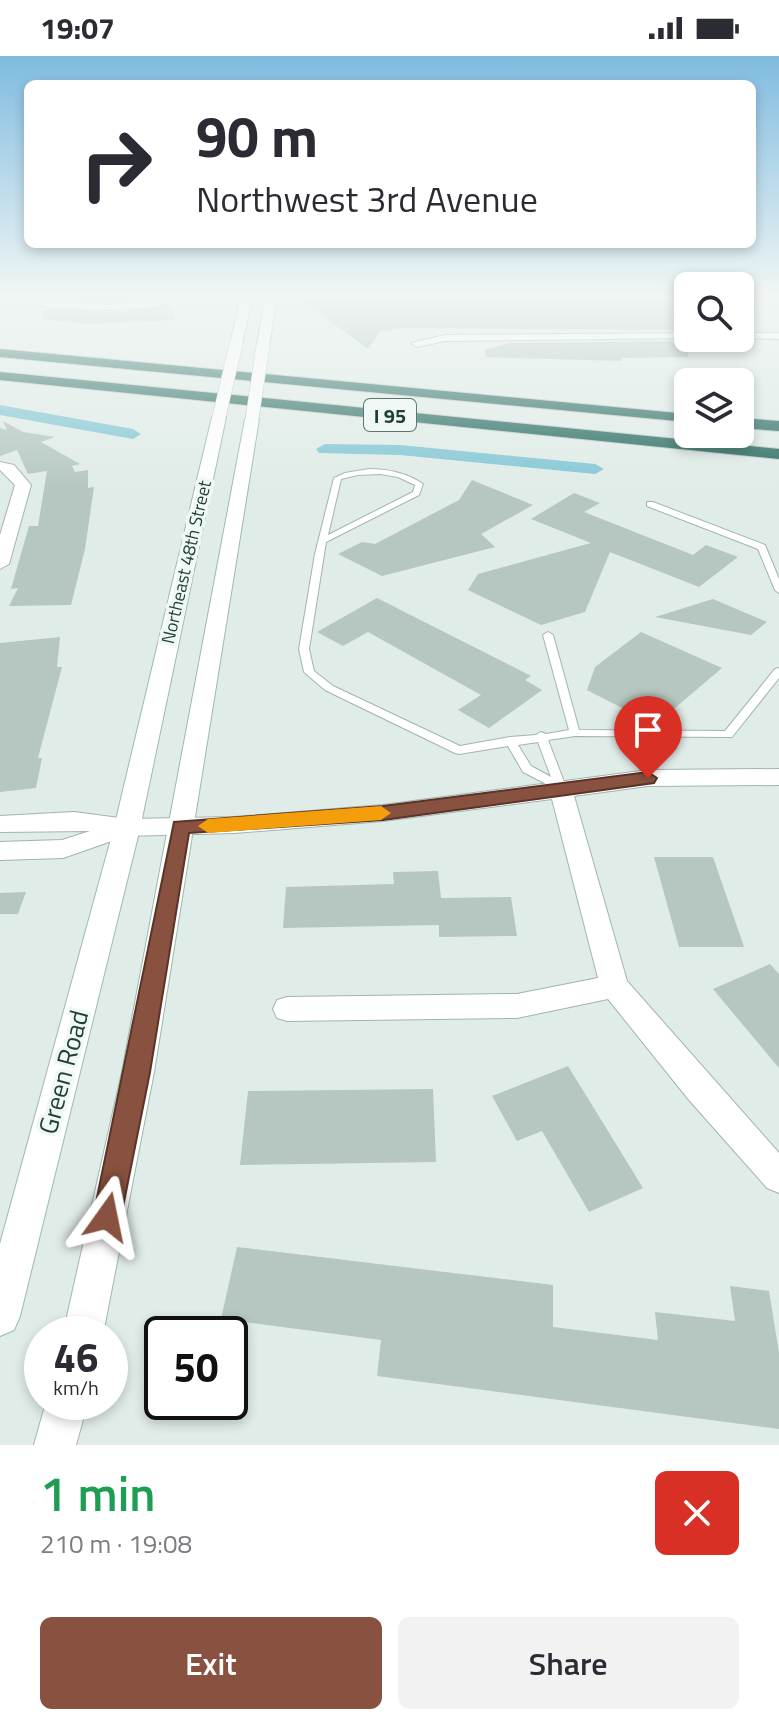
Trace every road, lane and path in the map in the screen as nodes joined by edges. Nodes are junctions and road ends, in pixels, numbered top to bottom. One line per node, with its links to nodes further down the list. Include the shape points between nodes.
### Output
1 (83, 361): 10 (highway)
2 (178, 361): 7 (highway, I 95)
3 (232, 361): 31 (main road, Northeast 48th Street, bridge)
4 (261, 361): 30 (main road, Northeast 48th Street, bridge)
5 (0, 364): 13 (highway)
6 (0, 376): 16 (highway, I 95)
7 (674, 405)
8 (754, 412): 9 (highway)
9 (779, 414)
10 (674, 417)
11 (754, 424): 12 (highway)
12 (779, 426)
13 (674, 430)
14 (754, 437): 15 (highway)
15 (779, 440)
16 (779, 454)
17 (4, 467): 20 (street, via 23,485)
18 (650, 504): 21 (lane, via 762,547)
19 (324, 540): 19 (lane, via 338,478 380,472 407,476 419,484 416,493); 26 (lane, via 304,649 309,672 329,688 459,750)
20 (0, 564)
21 (779, 590)
22 (548, 635): 24 (lane)
23 (779, 671): 24 (lane, via 728,735)
24 (575, 733): 25 (lane)
25 (541, 735): 26 (lane); 28 (lane)
26 (510, 741): 28 (lane, via 527,769)
27 (779, 777): 28 (street, via 648,778)
28 (560, 787): 30 (street, via 383,813); 33 (street)
29 (0, 824): 31 (street, via 74,820)
30 (181, 827): 31 (street); 37 (main road, via 138,1072)
31 (127, 828): 32 (street, via 63,849); 36 (main road, Green Road)
32 (0, 851)
33 (614, 986): 34 (street, via 517,1006); 35 (street)
34 (287, 1009)
35 (779, 1177)
36 (0, 1316)
37 (87, 1316)
38 (62, 1420): 39 (main road)
39 (55, 1445)

